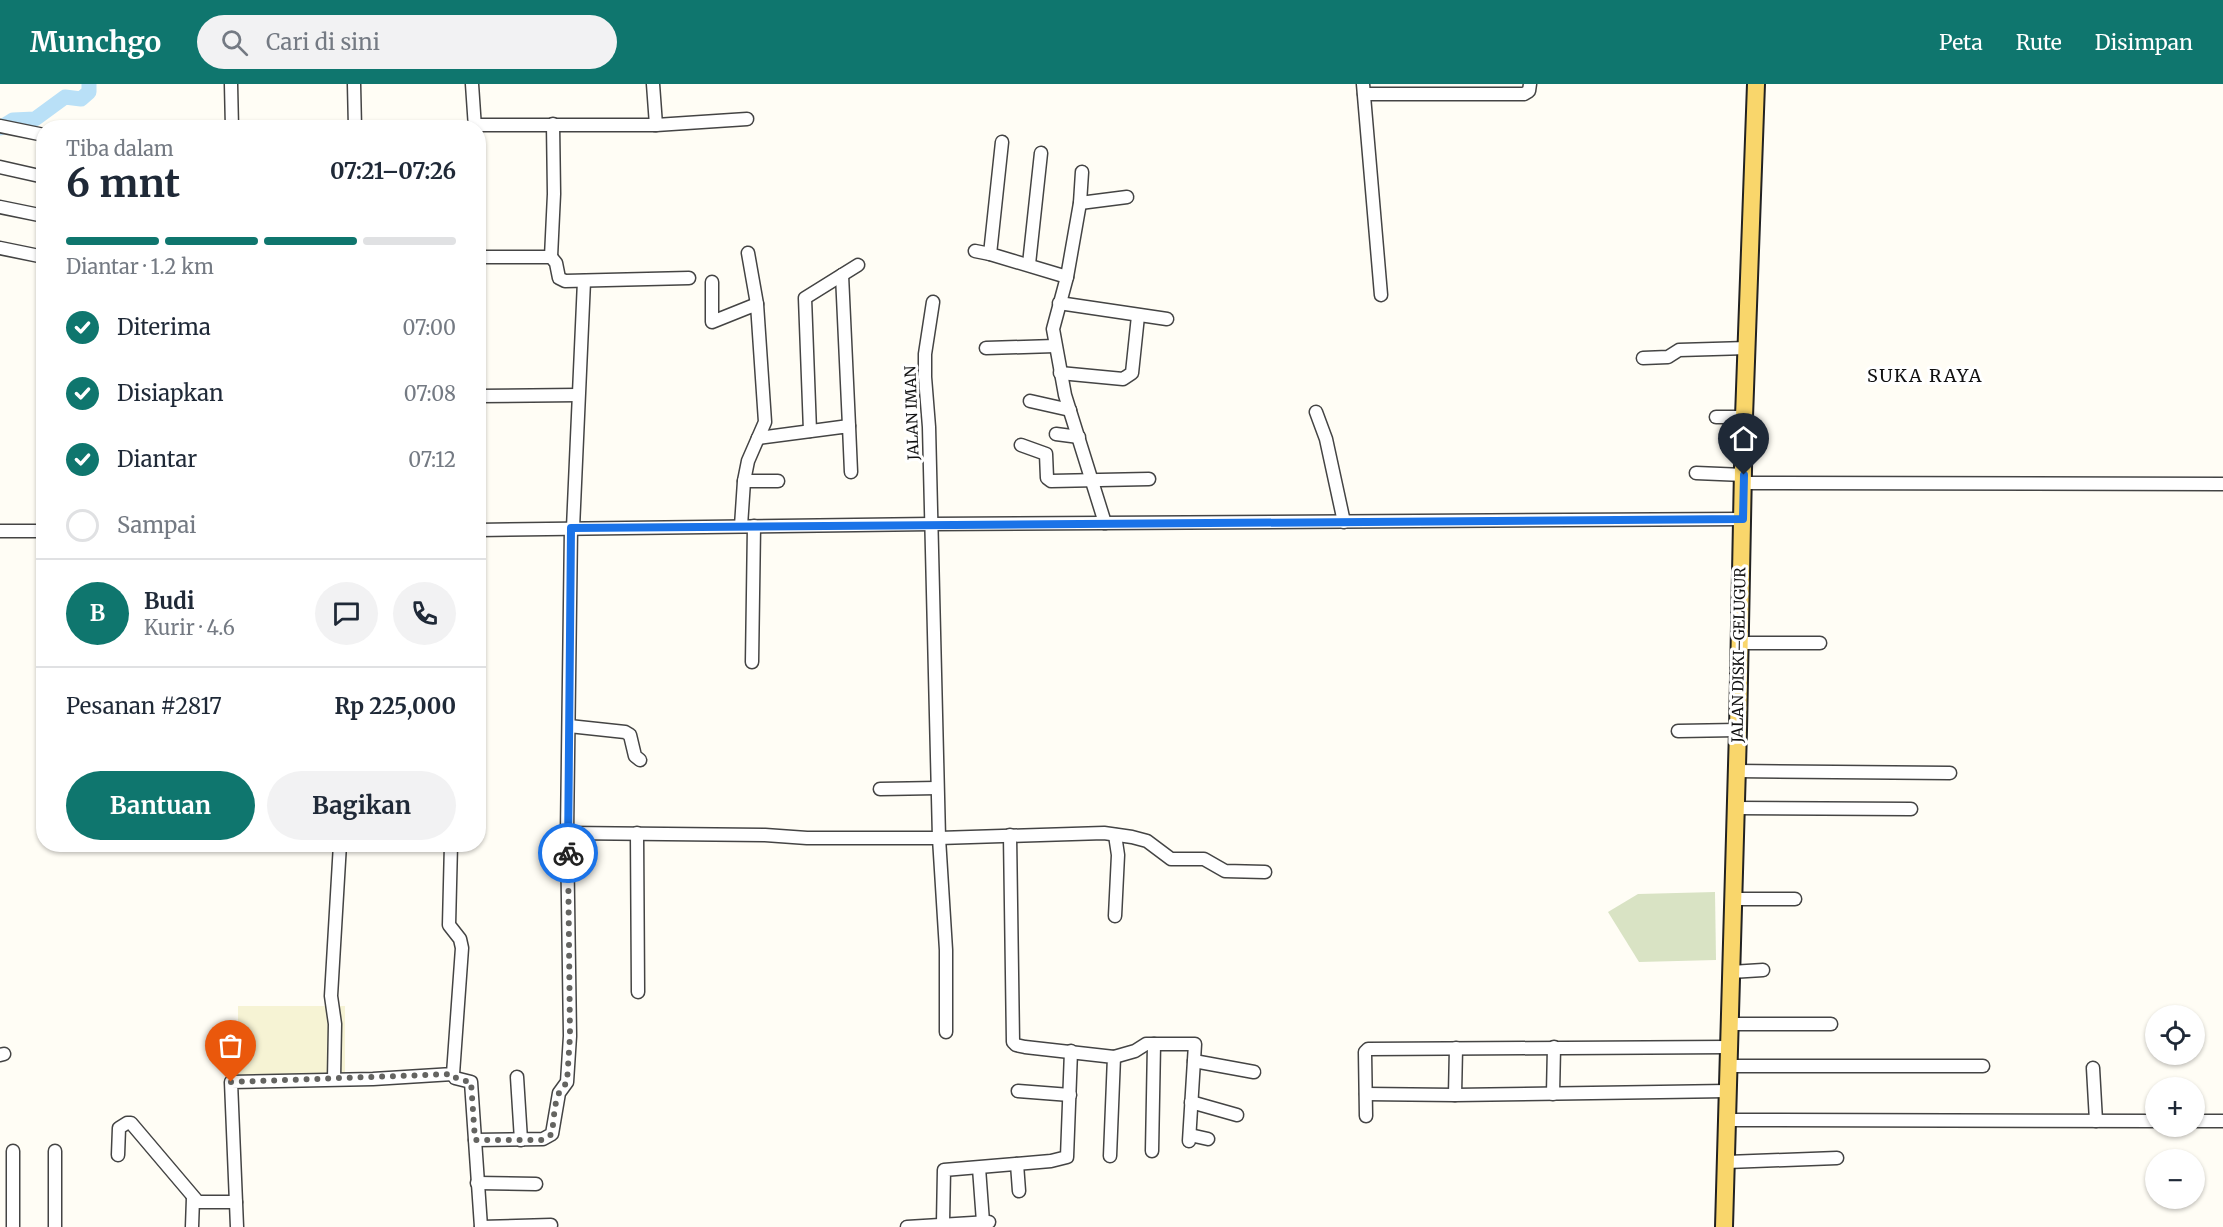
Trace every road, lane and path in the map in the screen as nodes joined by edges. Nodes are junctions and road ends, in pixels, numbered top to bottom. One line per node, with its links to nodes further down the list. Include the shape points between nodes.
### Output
1 (231, 84): 9 (street)
2 (354, 84): 10 (street)
3 (472, 84): 11 (street)
4 (653, 84): 13 (street)
5 (1530, 84): 7 (street, via 1524,94)
6 (1756, 84): 48 (main road, JALAN DISKI–GELUGUR)
7 (1363, 89): 40 (street)
8 (747, 119): 13 (street)
9 (232, 120)
10 (356, 120)
11 (475, 120)
12 (553, 124): 13 (street); 15 (street); 32 (street)
13 (656, 125)
14 (0, 126): 16 (street)
15 (486, 126)
16 (36, 133)
17 (1002, 142): 29 (street)
18 (1041, 153): 33 (street)
19 (0, 167): 20 (street)
20 (36, 175)
21 (1127, 197): 22 (street)
22 (1097, 201): 23 (street); 23 (street, via 1082,172)
23 (1080, 203): 36 (street)
24 (0, 207): 25 (street)
25 (36, 214)
26 (0, 248): 30 (street)
27 (975, 251): 29 (street)
28 (748, 253): 43 (street)
29 (990, 254): 33 (street)
30 (36, 255)
31 (486, 257): 32 (street)
32 (550, 257): 38 (street, via 562,280)
33 (1029, 264): 36 (street)
34 (858, 265): 35 (street)
35 (842, 275): 58 (street); 59 (street, via 806,297)
36 (1067, 277): 42 (street)
37 (689, 278): 38 (street)
38 (584, 281): 51 (street)
39 (712, 282): 43 (street, via 712,322)
40 (1381, 295)
41 (933, 302): 75 (street, JALAN IMAN, via 925,354)
42 (1059, 303): 44 (street); 46 (street, via 1053,329)
43 (757, 304): 62 (street, via 765,422)
44 (1138, 316): 45 (street); 50 (street, via 1130,376 1123,379)
45 (1167, 319)
46 (1055, 345): 47 (street); 50 (street)
47 (986, 348)
48 (1747, 348): 49 (street, via 1679,350 1668,357); 57 (main road, JALAN DISKI–GELUGUR)
49 (1643, 358)
50 (1060, 374): 54 (street)
51 (578, 395): 52 (street); 78 (street)
52 (486, 396)
53 (1030, 401): 54 (street)
54 (1070, 410): 61 (street)
55 (1316, 412): 73 (street, via 1326,439)
56 (1716, 417): 57 (street)
57 (1744, 417): 66 (main road, JALAN DISKI–GELUGUR)
58 (849, 426): 59 (street); 64 (street)
59 (810, 431): 62 (street)
60 (1056, 434): 61 (street)
61 (1079, 437): 67 (street)
62 (758, 438): 69 (street)
63 (1021, 445): 67 (street, via 1046,454 1048,480)
64 (850, 472)
65 (1696, 473): 66 (street)
66 (1744, 479): 71 (street); 72 (main road, JALAN DISKI–GELUGUR)
67 (1093, 480): 68 (street); 74 (street)
68 (1149, 480)
69 (744, 481): 70 (street); 76 (street)
70 (778, 481)
71 (2223, 484)
72 (1743, 519): 73 (street); 82 (main road, JALAN DISKI–GELUGUR)
73 (1344, 522): 74 (street)
74 (1105, 523): 75 (street)
75 (931, 524): 77 (street); 91 (street, JALAN IMAN)
76 (741, 526): 77 (street); 78 (street)
77 (754, 526): 84 (street)
78 (572, 528): 79 (street); 85 (street)
79 (486, 530)
80 (0, 531): 81 (street)
81 (36, 531)
82 (1738, 643): 83 (street); 86 (main road, JALAN DISKI–GELUGUR)
83 (1820, 643)
84 (752, 662)
85 (568, 726): 88 (street, via 625,732); 95 (street)
86 (1738, 730): 87 (street); 89 (main road, JALAN DISKI–GELUGUR)
87 (1678, 731)
88 (640, 760)
89 (1737, 771): 90 (street); 93 (main road, JALAN DISKI–GELUGUR)
90 (1950, 773)
91 (937, 788): 92 (street); 99 (street, JALAN IMAN)
92 (880, 789)
93 (1735, 808): 94 (street); 103 (main road, JALAN DISKI–GELUGUR)
94 (1911, 809)
95 (567, 832): 96 (street); 142 (street, via 567,1082 555,1106 552,1134 543,1140)
96 (636, 833): 99 (street); 108 (street)
97 (1010, 835): 98 (street); 99 (street); 116 (street, via 1013,1042 1016,1046)
98 (1115, 835): 102 (street, via 1147,842 1171,859 1204,859 1225,871); 105 (street)
99 (939, 838): 111 (street, JALAN IMAN)
100 (339, 852): 125 (street, via 331,996)
101 (451, 852): 123 (street, via 449,925 462,948)
102 (1265, 872)
103 (1733, 899): 104 (street); 107 (main road, JALAN DISKI–GELUGUR)
104 (1795, 899)
105 (1115, 916)
106 (1762, 970): 107 (street)
107 (1731, 972): 109 (main road, JALAN DISKI–GELUGUR)
108 (638, 992)
109 (1729, 1024): 110 (street); 114 (main road, JALAN DISKI–GELUGUR)
110 (1831, 1024)
111 (946, 1032)
112 (1154, 1044): 117 (street); 118 (street, via 1195,1044); 145 (street)
113 (1554, 1047): 114 (street); 115 (street); 129 (street)
114 (1729, 1047): 119 (main road, JALAN DISKI–GELUGUR)
115 (1456, 1048): 128 (street, via 1368,1049); 131 (street)
116 (1071, 1051): 117 (street); 130 (street)
117 (1114, 1057): 147 (street)
118 (1194, 1061): 122 (street); 132 (street)
119 (1728, 1066): 120 (street); 127 (main road, JALAN DISKI–GELUGUR)
120 (1983, 1066)
121 (2093, 1068): 136 (street)
122 (1254, 1072)
123 (453, 1074): 125 (street); 141 (street, via 471,1082)
124 (518, 1077): 142 (street)
125 (334, 1079): 156 (street, via 231,1082)
126 (1018, 1091): 130 (street)
127 (1728, 1092): 129 (street); 135 (main road, JALAN DISKI–GELUGUR)
128 (1366, 1094): 131 (street); 134 (street)
129 (1553, 1094): 131 (street)
130 (1070, 1095): 150 (street, via 1067,1157)
131 (1455, 1095)
132 (1191, 1102): 133 (street); 140 (street, via 1190,1138)
133 (1237, 1115)
134 (1366, 1116)
135 (1728, 1120): 136 (street); 149 (main road, JALAN DISKI–GELUGUR)
136 (2096, 1121): 137 (street)
137 (2145, 1121)
138 (2205, 1121): 139 (street)
139 (2223, 1121)
140 (1208, 1139)
141 (475, 1140): 142 (street); 152 (street)
142 (521, 1140)
143 (13, 1151): 159 (street)
144 (55, 1151): 160 (street)
145 (1152, 1151)
146 (118, 1155): 155 (street, via 119,1128 131,1123)
147 (1110, 1156)
148 (1837, 1158): 149 (street)
149 (1727, 1161): 165 (main road, JALAN DISKI–GELUGUR)
150 (1017, 1164): 151 (street); 154 (street)
151 (979, 1168): 157 (street, via 944,1170); 157 (street, via 986,1222)
152 (477, 1183): 153 (street); 163 (street)
153 (537, 1184)
154 (1019, 1191)
155 (193, 1198): 156 (street, via 205,1203); 161 (street)
156 (236, 1202): 162 (street)
157 (943, 1224): 164 (street)
158 (551, 1225): 163 (street)
159 (13, 1227)
160 (55, 1227)
161 (192, 1227)
162 (237, 1227)
163 (481, 1227)
164 (907, 1227)
165 (1724, 1227)

